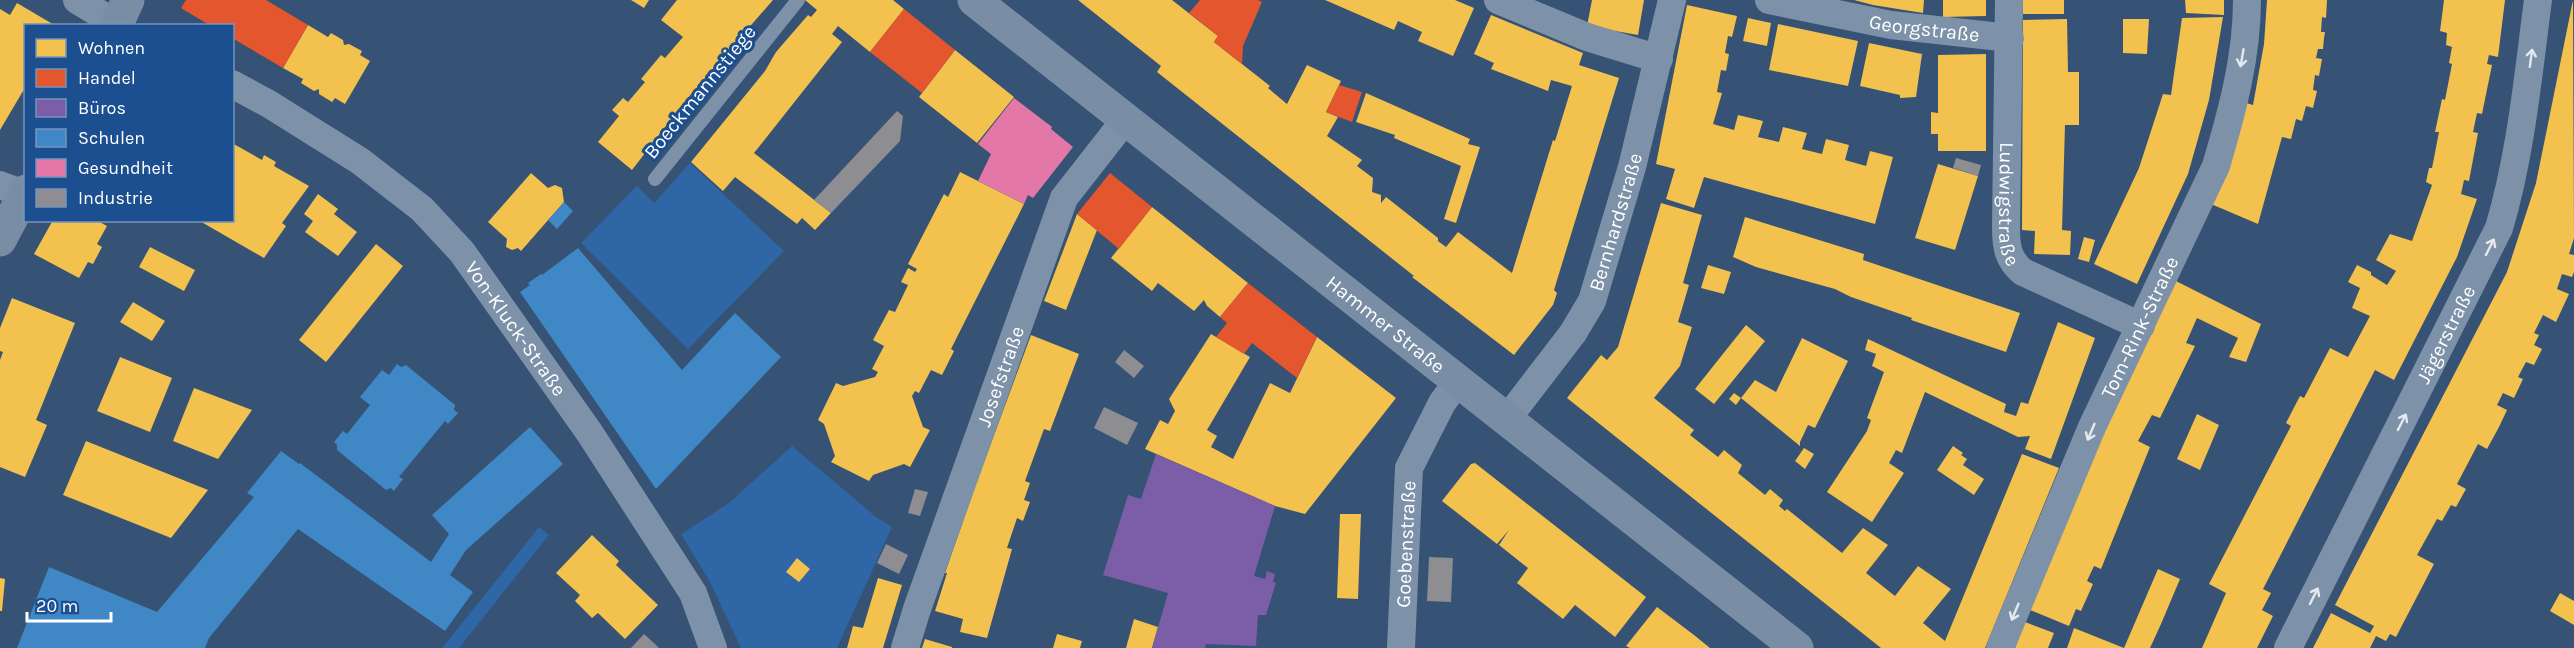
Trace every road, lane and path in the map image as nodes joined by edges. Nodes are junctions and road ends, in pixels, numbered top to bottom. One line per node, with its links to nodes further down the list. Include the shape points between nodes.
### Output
1 (77, 0): 10 (street)
2 (798, 0): 15 (lane, Boeckmannstiege)
3 (974, 0): 14 (main road, Hammer Straße)
4 (1498, 0): 12 (street, via 1587,37)
5 (1672, 0): 12 (street, Bernhardstraße)
6 (1769, 0): 11 (street, Georgstraße, via 1891,25)
7 (2009, 0): 11 (street, Ludwigstraße)
8 (2247, 0): 18 (street, Tom-Rink-Straße, one-way to 18, via 2247,32 2216,166)
9 (2538, 0): 26 (street, Jägerstraße, one-way to 9, via 2499,228 2518,151)
10 (121, 19)
11 (2010, 38): 18 (street, Ludwigstraße, via 2008,252 2023,272)
12 (1659, 59): 20 (street, Bernhardstraße, via 1592,301 1573,333)
13 (234, 85): 21 (street, Von-Kluck-Straße, via 360,161 422,209 462,252 589,432 681,573 693,593)
14 (1125, 120): 19 (main road, Hammer Straße); 22 (street, Josefstraße, via 1064,198)
15 (655, 179)
16 (16, 190): 17 (main road)
17 (0, 240)
18 (2141, 326): 25 (street, Tom-Rink-Straße, one-way to 25, via 2092,427)
19 (1458, 381): 20 (main road, Hammer Straße); 23 (street, Goebenstraße, via 1442,403 1409,468)
20 (1507, 419): 24 (main road, Hammer Straße)
21 (713, 648)
22 (905, 648)
23 (1401, 648)
24 (1797, 648)
25 (2000, 648)
26 (2288, 648)

